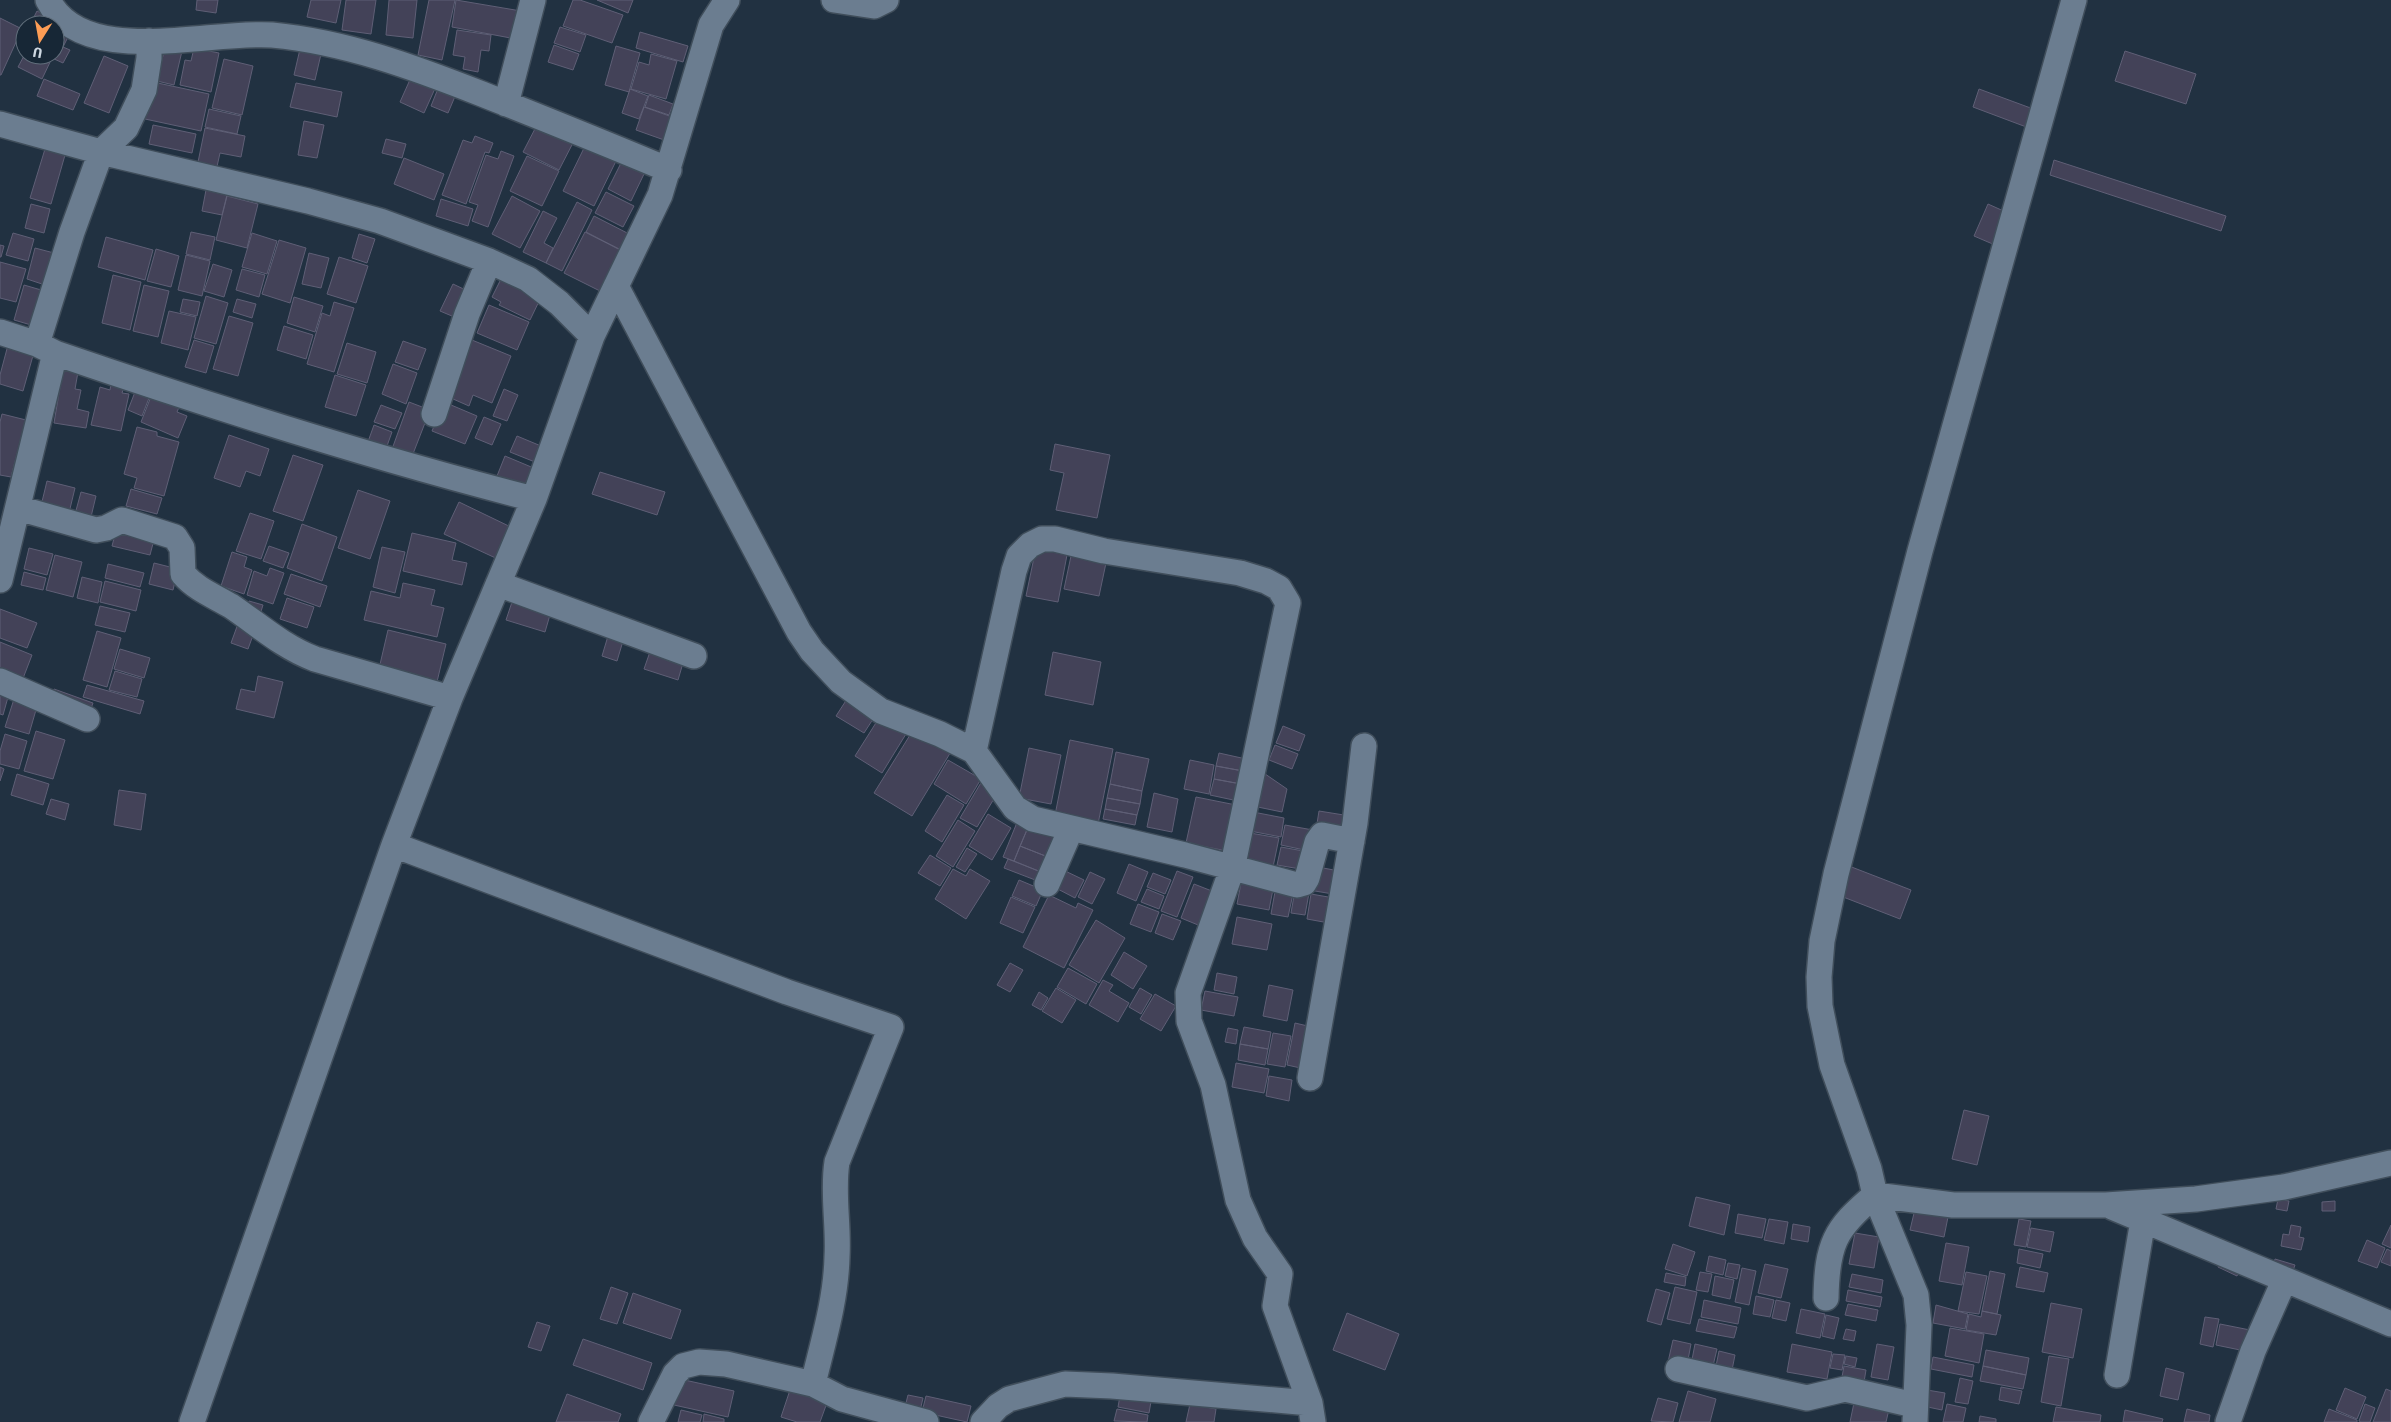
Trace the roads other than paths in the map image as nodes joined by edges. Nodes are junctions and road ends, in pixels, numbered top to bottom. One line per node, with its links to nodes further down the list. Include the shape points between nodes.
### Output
1 (48, 0): 7 (street, via 67,23 88,34 115,40)
2 (534, 0): 8 (street)
3 (834, 0): 4 (street, via 874,6)
4 (886, 0)
5 (2074, 0): 35 (street, via 1920,551 1836,874 1822,941 1819,977 1825,1037)
6 (721, 3): 11 (street, via 704,46)
7 (149, 41): 8 (street, via 236,35 309,40 393,60); 10 (street, via 150,58 144,90 126,128)
8 (506, 104): 11 (street)
9 (0, 124): 10 (street)
10 (101, 152): 12 (street, via 380,221); 16 (street, via 72,232)
11 (669, 170): 13 (street, via 651,216)
12 (489, 261): 15 (street, via 528,279 548,293); 17 (street, via 467,314)
13 (612, 292): 15 (street); 27 (street, via 799,632 812,650 841,682 882,711)
14 (0, 332): 16 (street)
15 (593, 334): 18 (street)
16 (46, 349): 18 (street, via 266,423 419,469); 19 (street)
17 (434, 414)
18 (534, 499): 21 (street)
19 (18, 508): 20 (street); 24 (street, via 96,530 122,520 175,537 182,548 183,574 189,581 296,652)
20 (0, 580)
21 (498, 584): 22 (street); 24 (street)
22 (694, 656)
23 (0, 681): 25 (street)
24 (450, 698): 30 (street)
25 (87, 719)
26 (1364, 746): 29 (street)
27 (974, 751): 28 (street, via 1015,808 1033,819); 31 (street, via 1014,571 1019,556 1030,545 1042,539 1056,539 1104,551 1240,573 1266,581 1279,588 1288,603)
28 (1071, 829): 31 (street); 32 (street)
29 (1352, 841): 31 (street, via 1322,835 1307,878 1301,884); 33 (street)
30 (394, 845): 43 (street, via 788,992 891,1027 837,1162 834,1180 837,1224 835,1284); 46 (street)
31 (1232, 869): 44 (street, via 1188,993 1189,1021 1213,1086 1238,1200 1255,1238 1280,1274 1277,1295)
32 (1047, 884)
33 (1310, 1078)
34 (2391, 1163): 36 (street, via 2284,1187 2196,1199)
35 (1875, 1195): 36 (street, via 1953,1205); 39 (street, via 1850,1216 1837,1234 1826,1272); 45 (street, via 1911,1281 1918,1309)
36 (2106, 1205): 37 (street)
37 (2143, 1220): 38 (street); 42 (street)
38 (2284, 1281): 40 (street); 50 (street, via 2253,1351)
39 (1826, 1298)
40 (2391, 1324)
41 (1678, 1369): 45 (street, via 1807,1398 1845,1390)
42 (2116, 1375)
43 (813, 1384): 47 (street, via 726,1364 691,1363 675,1374); 48 (street, via 842,1400)
44 (1312, 1413): 49 (street, via 1112,1386 1065,1384 1009,1399)
45 (1914, 1414)
46 (192, 1422)
47 (652, 1422)
48 (926, 1422)
49 (983, 1422)
50 (2228, 1422)

